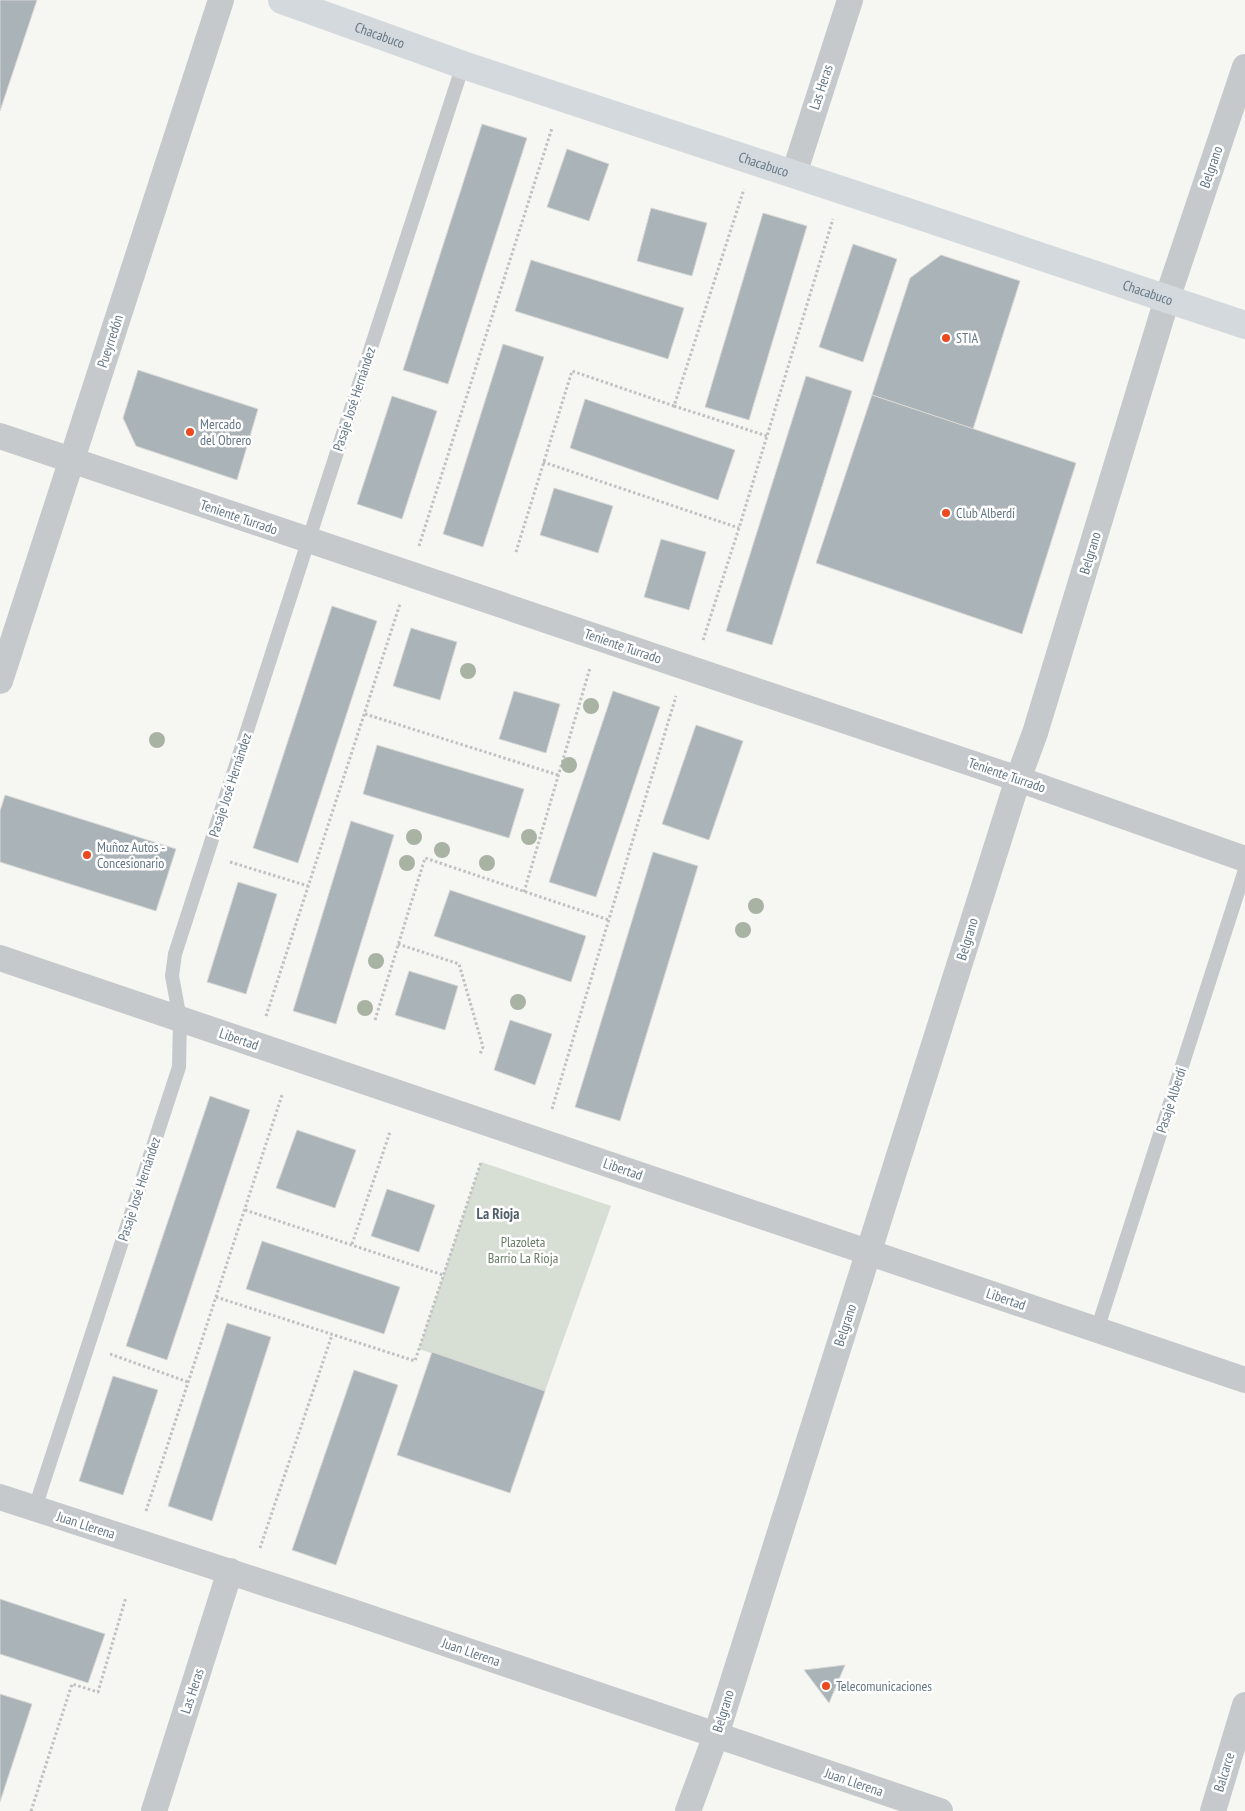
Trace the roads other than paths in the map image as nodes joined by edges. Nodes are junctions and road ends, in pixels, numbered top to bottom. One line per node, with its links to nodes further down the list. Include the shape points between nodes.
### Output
1 (221, 0): 10 (street, Pueyrredón)
2 (282, 0): 4 (street, Chacabuco)
3 (850, 0): 6 (street, Las Heras)
4 (464, 65): 6 (street, Chacabuco); 11 (lane, Pasaje José Hernández)
5 (1245, 67): 7 (street, Belgrano)
6 (794, 174): 7 (street, Chacabuco)
7 (1167, 299): 8 (street, Chacabuco); 13 (street, Belgrano, via 1035,733)
8 (1245, 326)
9 (0, 436): 10 (street, Teniente Turrado)
10 (72, 460): 11 (street, Teniente Turrado); 12 (street, Pueyrredón)
11 (308, 540): 13 (street, Teniente Turrado); 17 (lane, Pasaje José Hernández, via 175,954 172,976)
12 (0, 681)
13 (1018, 779): 14 (street, Teniente Turrado); 18 (street, Belgrano)
14 (1245, 859)
15 (1245, 870): 19 (lane, Pasaje Alberdi)
16 (0, 958): 17 (street, Libertad)
17 (180, 1019): 18 (street, Libertad); 22 (lane, Pasaje José Hernández, via 179,1067)
18 (868, 1252): 19 (street, Libertad); 25 (street, Belgrano)
19 (1097, 1330): 20 (street, Libertad)
20 (1245, 1380)
21 (0, 1497): 22 (street, Juan Llerena)
22 (35, 1508): 23 (street, Juan Llerena)
23 (230, 1571): 25 (street, Juan Llerena); 26 (street, Las Heras)
24 (1245, 1705): 29 (street, Balcarce)
25 (716, 1735): 27 (street, Belgrano); 28 (street, Juan Llerena)
26 (154, 1811)
27 (688, 1811)
28 (940, 1811)
29 (1213, 1811)

